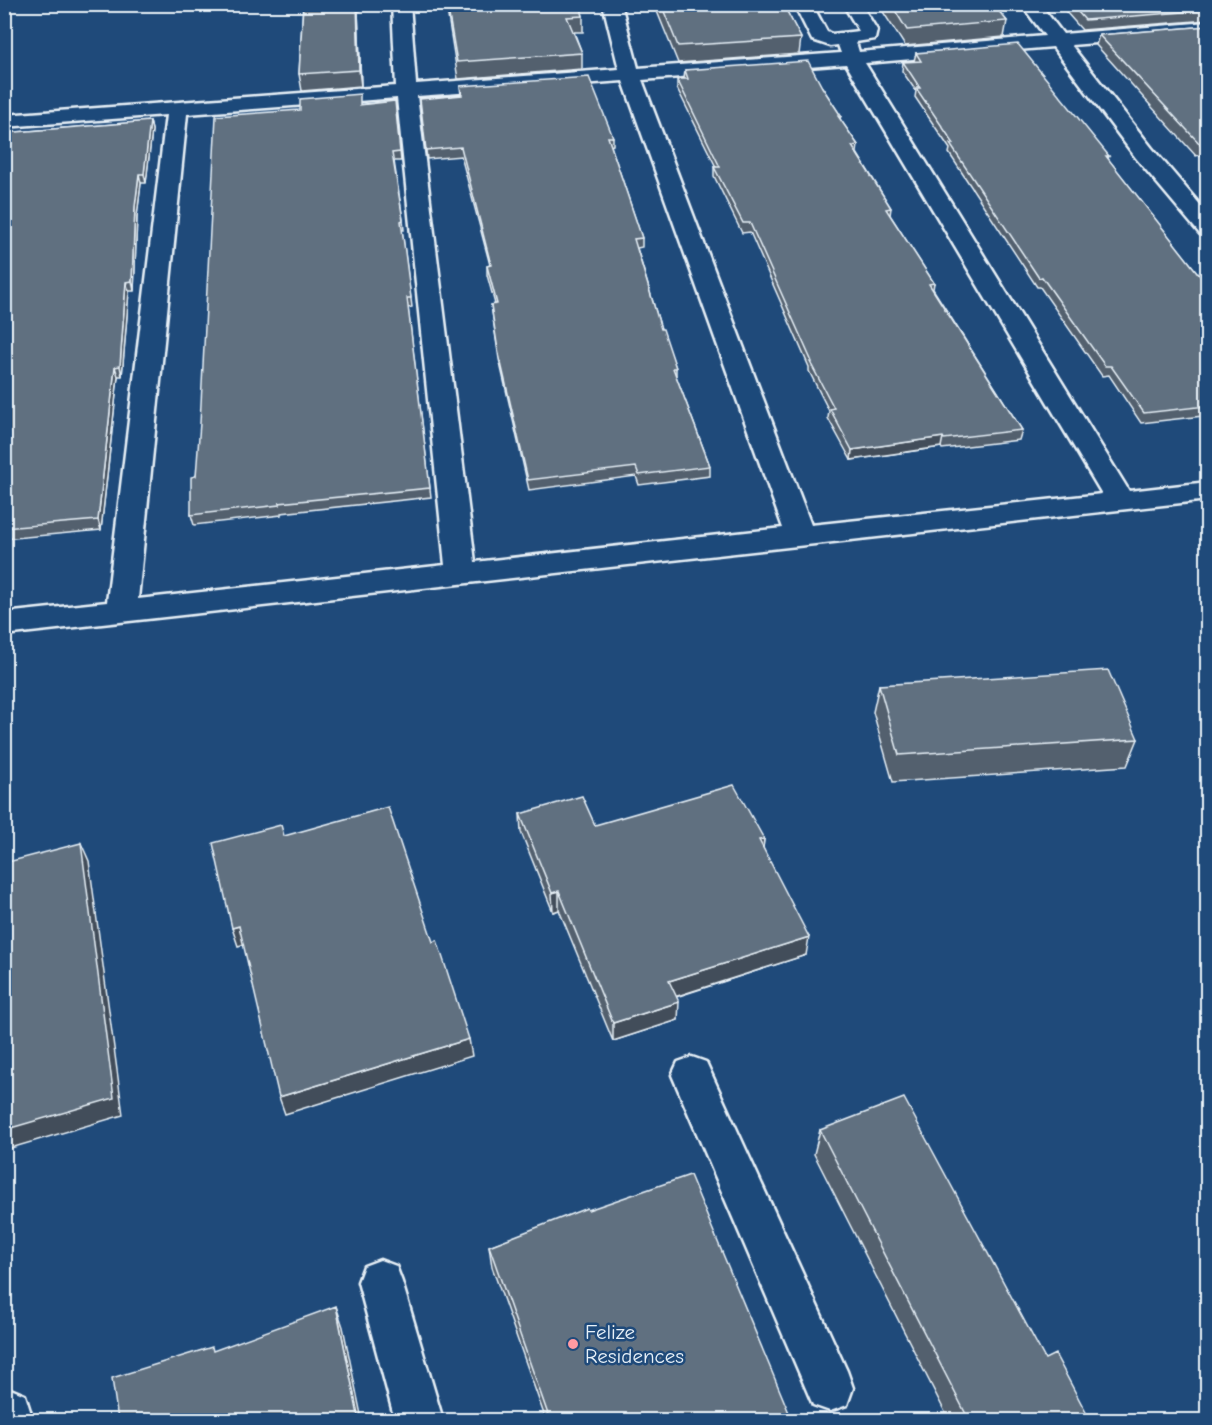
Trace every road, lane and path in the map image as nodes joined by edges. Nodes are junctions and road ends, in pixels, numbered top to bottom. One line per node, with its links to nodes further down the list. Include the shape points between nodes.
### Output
1 (401, 4): 10 (street)
2 (612, 4): 9 (street)
3 (803, 4): 8 (street, via 819,36)
4 (852, 4): 8 (street, via 868,34)
5 (1030, 4): 7 (street)
6 (1208, 28): 7 (street)
7 (1056, 39): 8 (street); 13 (street)
8 (849, 48): 9 (street); 15 (street)
9 (630, 74): 10 (street); 16 (street)
10 (406, 92): 11 (street); 17 (street)
11 (177, 109): 12 (street); 18 (street)
12 (4, 121)
13 (1208, 229)
14 (1208, 491): 15 (street)
15 (1120, 500): 16 (street)
16 (800, 536): 17 (street)
17 (461, 574): 18 (street)
18 (121, 611): 19 (street)
19 (4, 624)
20 (692, 1075): 22 (street)
21 (380, 1282): 23 (street)
22 (830, 1388)
23 (419, 1420)

